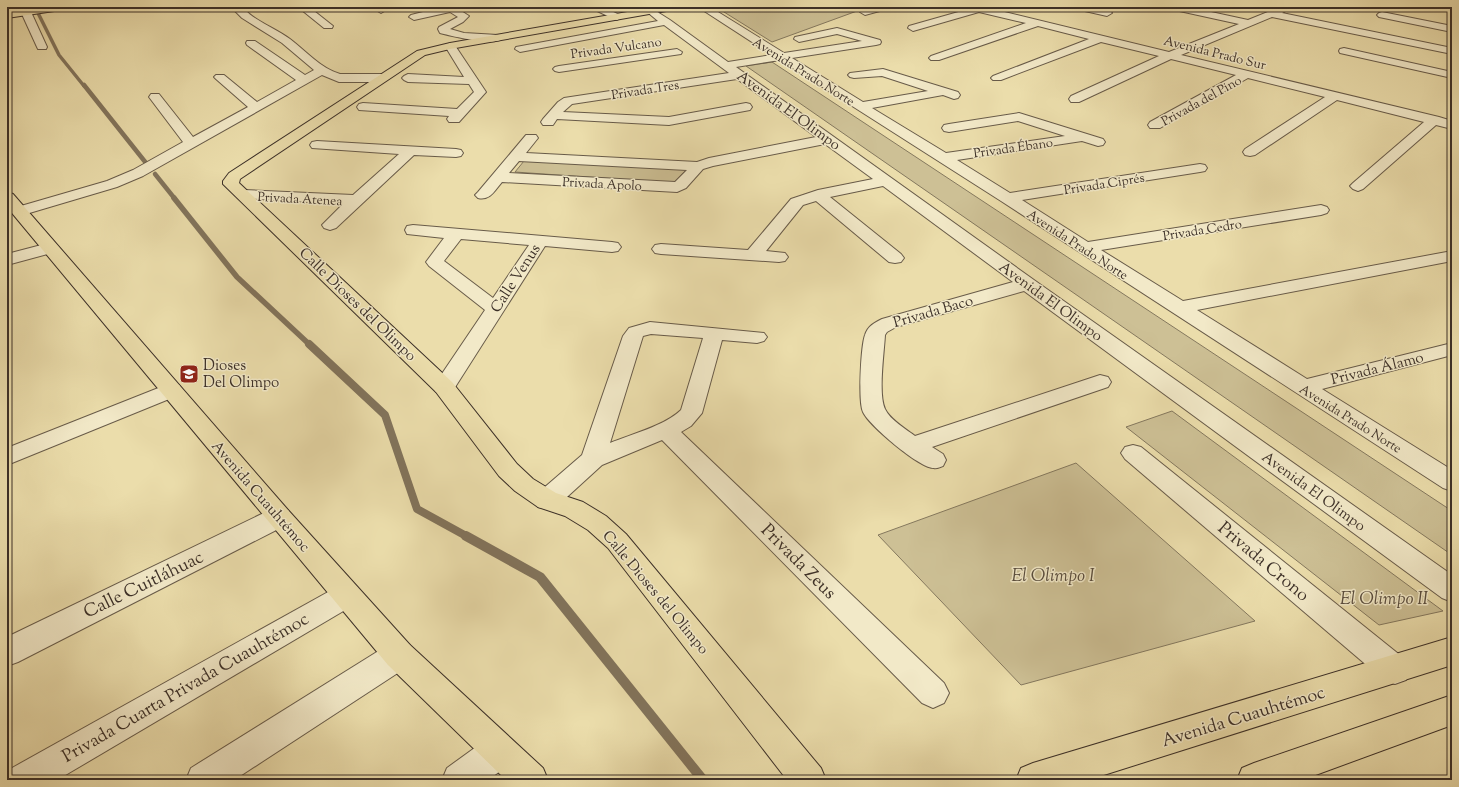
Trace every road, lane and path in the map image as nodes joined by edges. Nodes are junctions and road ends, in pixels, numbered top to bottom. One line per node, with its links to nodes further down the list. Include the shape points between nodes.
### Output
1 (61, 7): 12 (main road)
2 (236, 7): 40 (street, via 262,28 283,38)
3 (303, 7): 23 (street)
4 (594, 7): 20 (street)
5 (703, 7): 38 (street, Avenida Prado Norte)
6 (884, 7): 14 (street)
7 (1080, 7): 15 (street)
8 (1176, 7): 22 (street)
9 (450, 8): 19 (street); 26 (street, via 462,14 464,18 446,27 444,31 464,36)
10 (975, 8): 21 (street, Avenida Prado Sur); 24 (street)
11 (1277, 9): 22 (street); 34 (street)
12 (33, 11): 16 (main road); 32 (street)
13 (651, 11): 17 (street, Avenida El Olimpo); 20 (main road, Calle Dioses del Olimpo)
14 (865, 12)
15 (1107, 13)
16 (7, 15)
17 (669, 15): 30 (street, Privada Vulcano); 41 (street, Avenida El Olimpo)
18 (1382, 15): 25 (street)
19 (414, 17)
20 (617, 17): 26 (main road, Calle Dioses del Olimpo)
21 (1037, 23): 27 (street, Avenida Prado Sur); 39 (street)
22 (1250, 23): 37 (street)
23 (328, 26)
24 (913, 28)
25 (1452, 28)
26 (498, 38): 31 (main road, Calle Dioses del Olimpo)
27 (1101, 38): 37 (street, Avenida Prado Sur); 48 (street)
28 (799, 39): 38 (street, Privada Tres, via 837,30 876,42)
29 (251, 42): 49 (street)
30 (538, 45): 33 (street, Privada Vulcano); 36 (street, Privada Vulcano, via 556,66)
31 (450, 46): 46 (main road, Calle Dioses del Olimpo, via 421,53); 50 (street)
32 (42, 47)
33 (520, 49)
34 (1452, 50)
35 (1344, 51): 44 (street)
36 (677, 52)
37 (1171, 55): 42 (street, Avenida Prado Sur); 53 (street)
38 (783, 57): 41 (street, Privada Tres); 54 (street, Avenida Prado Norte)
39 (934, 58)
40 (322, 70): 46 (street, via 339,78); 49 (street)
41 (734, 70): 57 (street, Privada Tres, via 568,101 551,118 669,120); 64 (street, Avenida El Olimpo)
42 (1247, 74): 51 (street, Avenida Prado Sur); 59 (street, Privada del Pino)
43 (854, 75): 54 (street, via 883,72 949,93)
44 (1452, 75)
45 (220, 77): 56 (street)
46 (382, 78): 78 (main road, Calle Dioses del Olimpo, via 234,176 231,184)
47 (408, 78): 50 (street)
48 (996, 78)
49 (305, 81): 56 (street)
50 (471, 81): 55 (street, via 480,92 457,116)
51 (1335, 96): 58 (street, Avenida Prado Sur); 69 (street)
52 (155, 97): 66 (street)
53 (1075, 99)
54 (860, 106): 72 (street, Avenida Prado Norte)
55 (363, 107)
56 (257, 108): 66 (street)
57 (746, 108)
58 (1434, 120): 60 (street, Avenida Prado Sur); 77 (street)
59 (1155, 125)
60 (1452, 125)
61 (948, 128): 62 (street, Privada Ébano, via 1019,117)
62 (1084, 137): 65 (street, Privada Ébano); 72 (street, Privada Ébano)
63 (531, 138): 71 (street)
64 (827, 139): 73 (street, Privada Apolo, via 717,159); 76 (street, Avenida El Olimpo)
65 (1098, 142)
66 (192, 144): 83 (street, via 127,178)
67 (317, 145): 68 (street)
68 (410, 150): 70 (street); 82 (street, Privada Atenea)
69 (1250, 152)
70 (456, 153)
71 (516, 157): 73 (street, Privada Apolo); 75 (street)
72 (942, 158): 81 (street, Avenida Prado Norte)
73 (698, 166): 75 (street, Privada Apolo, via 681,185 670,187)
74 (1200, 168): 81 (street, Privada Ciprés)
75 (498, 177): 79 (street)
76 (886, 181): 80 (street); 98 (street, Avenida El Olimpo)
77 (1358, 186)
78 (244, 195): 82 (street, Privada Atenea); 106 (main road, Calle Dioses del Olimpo)
79 (482, 195)
80 (818, 196): 93 (street, via 797,202); 96 (street)
81 (1007, 198): 91 (street, Avenida Prado Norte)
82 (356, 200): 85 (street, Privada Atenea)
83 (13, 204): 90 (main road, Avenida Cuauhtémoc)
84 (1321, 210): 91 (street, Privada Cedro)
85 (330, 225)
86 (413, 230): 87 (street, Calle Venus)
87 (456, 234): 88 (street, Calle Venus); 100 (street, via 435,262)
88 (541, 240): 89 (street); 100 (street, Calle Venus)
89 (612, 247)
90 (50, 248): 97 (street); 107 (main road, Avenida Cuauhtémoc)
91 (1084, 248): 99 (street, Avenida Prado Norte)
92 (661, 249): 93 (street)
93 (753, 255): 95 (street)
94 (1452, 256): 99 (street)
95 (780, 257)
96 (895, 258)
97 (7, 260)
98 (1027, 284): 109 (street, Privada Baco, via 879,328 875,335 872,400 874,412); 117 (street, Avenida El Olimpo)
99 (1177, 308): 105 (street, Avenida Prado Norte)
100 (495, 309): 106 (street, Calle Venus)
101 (714, 334): 102 (street); 108 (street, via 691,413 683,421); 112 (street, via 650,328 636,332)
102 (757, 337)
103 (1452, 350): 105 (street, Privada Álamo)
104 (1100, 382): 109 (street)
105 (1302, 386): 114 (street, Avenida Prado Norte)
106 (444, 387): 115 (main road, Calle Dioses del Olimpo, via 508,470 524,486)
107 (171, 390): 111 (street); 116 (main road, Avenida Cuauhtémoc)
108 (665, 430): 112 (street); 123 (street, Privada Zeus)
109 (914, 445): 113 (street, Privada Baco)
110 (1133, 453): 122 (street, Privada Crono)
111 (7, 457)
112 (593, 459): 115 (street)
113 (934, 460)
114 (1452, 482)
115 (547, 500): 130 (main road, Calle Dioses del Olimpo, via 574,509 597,523 616,541)
116 (279, 517): 118 (main road, Avenida Cuauhtémoc); 120 (street, Calle Cuitláhuac)
117 (1452, 590)
118 (346, 595): 121 (main road, Avenida Cuauhtémoc); 126 (street, Privada Cuarta Privada Cuauhtémoc)
119 (1452, 651): 122 (main road, Avenida Cuauhtémoc)
120 (7, 652)
121 (399, 655): 125 (main road, Avenida Cuauhtémoc); 127 (street)
122 (1395, 670): 131 (main road, Avenida Cuauhtémoc)
123 (933, 693)
124 (1452, 710): 132 (main road)
125 (499, 751): 128 (street); 129 (main road, Avenida Cuauhtémoc)
126 (24, 780)
127 (203, 780)
128 (459, 780)
129 (530, 780)
130 (809, 780)
131 (1033, 780)
132 (1254, 780)

